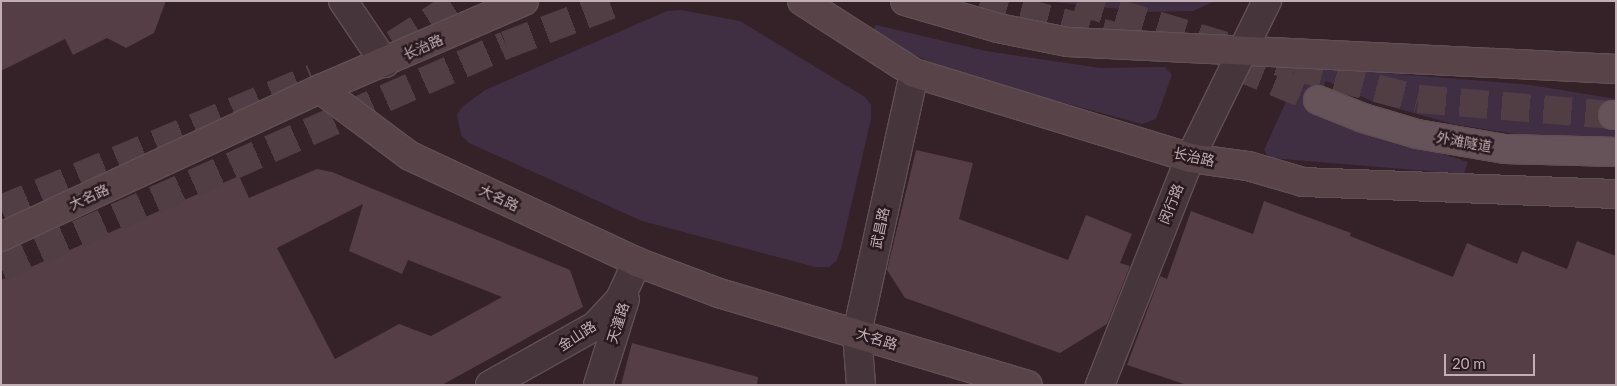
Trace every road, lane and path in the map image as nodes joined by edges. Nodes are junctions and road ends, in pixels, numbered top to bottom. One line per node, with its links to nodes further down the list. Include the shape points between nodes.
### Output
1 (343, 1): 7 (street)
2 (524, 1): 7 (main road, 长治路)
3 (802, 1): 9 (main road, 长治路)
4 (1267, 1): 6 (street, 闵行路)
5 (907, 2): 6 (main road, via 998,28 1068,42)
6 (1244, 49): 8 (main road); 13 (street, 闵行路)
7 (385, 63): 10 (main road, 长治路)
8 (1616, 69)
9 (914, 73): 13 (main road, 长治路); 17 (street, 武昌路)
10 (320, 89): 15 (main road, 大名路); 16 (main road, 大名路, via 410,156)
11 (1318, 100): 12 (main road, 外滩隧道, via 1363,118 1426,136 1504,149)
12 (1616, 152)
13 (1190, 158): 14 (main road, 长治路, via 1248,166 1303,182); 22 (street, 闵行路)
14 (1616, 194)
15 (1, 238)
16 (637, 262): 17 (main road, 大名路, via 719,293); 18 (street, 金山路, via 620,299 595,326); 19 (street, 天潼路)
17 (857, 333): 20 (street, 武昌路); 21 (main road, 大名路)
18 (490, 385)
19 (598, 385)
20 (861, 385)
21 (1028, 385)
22 (1100, 385)

